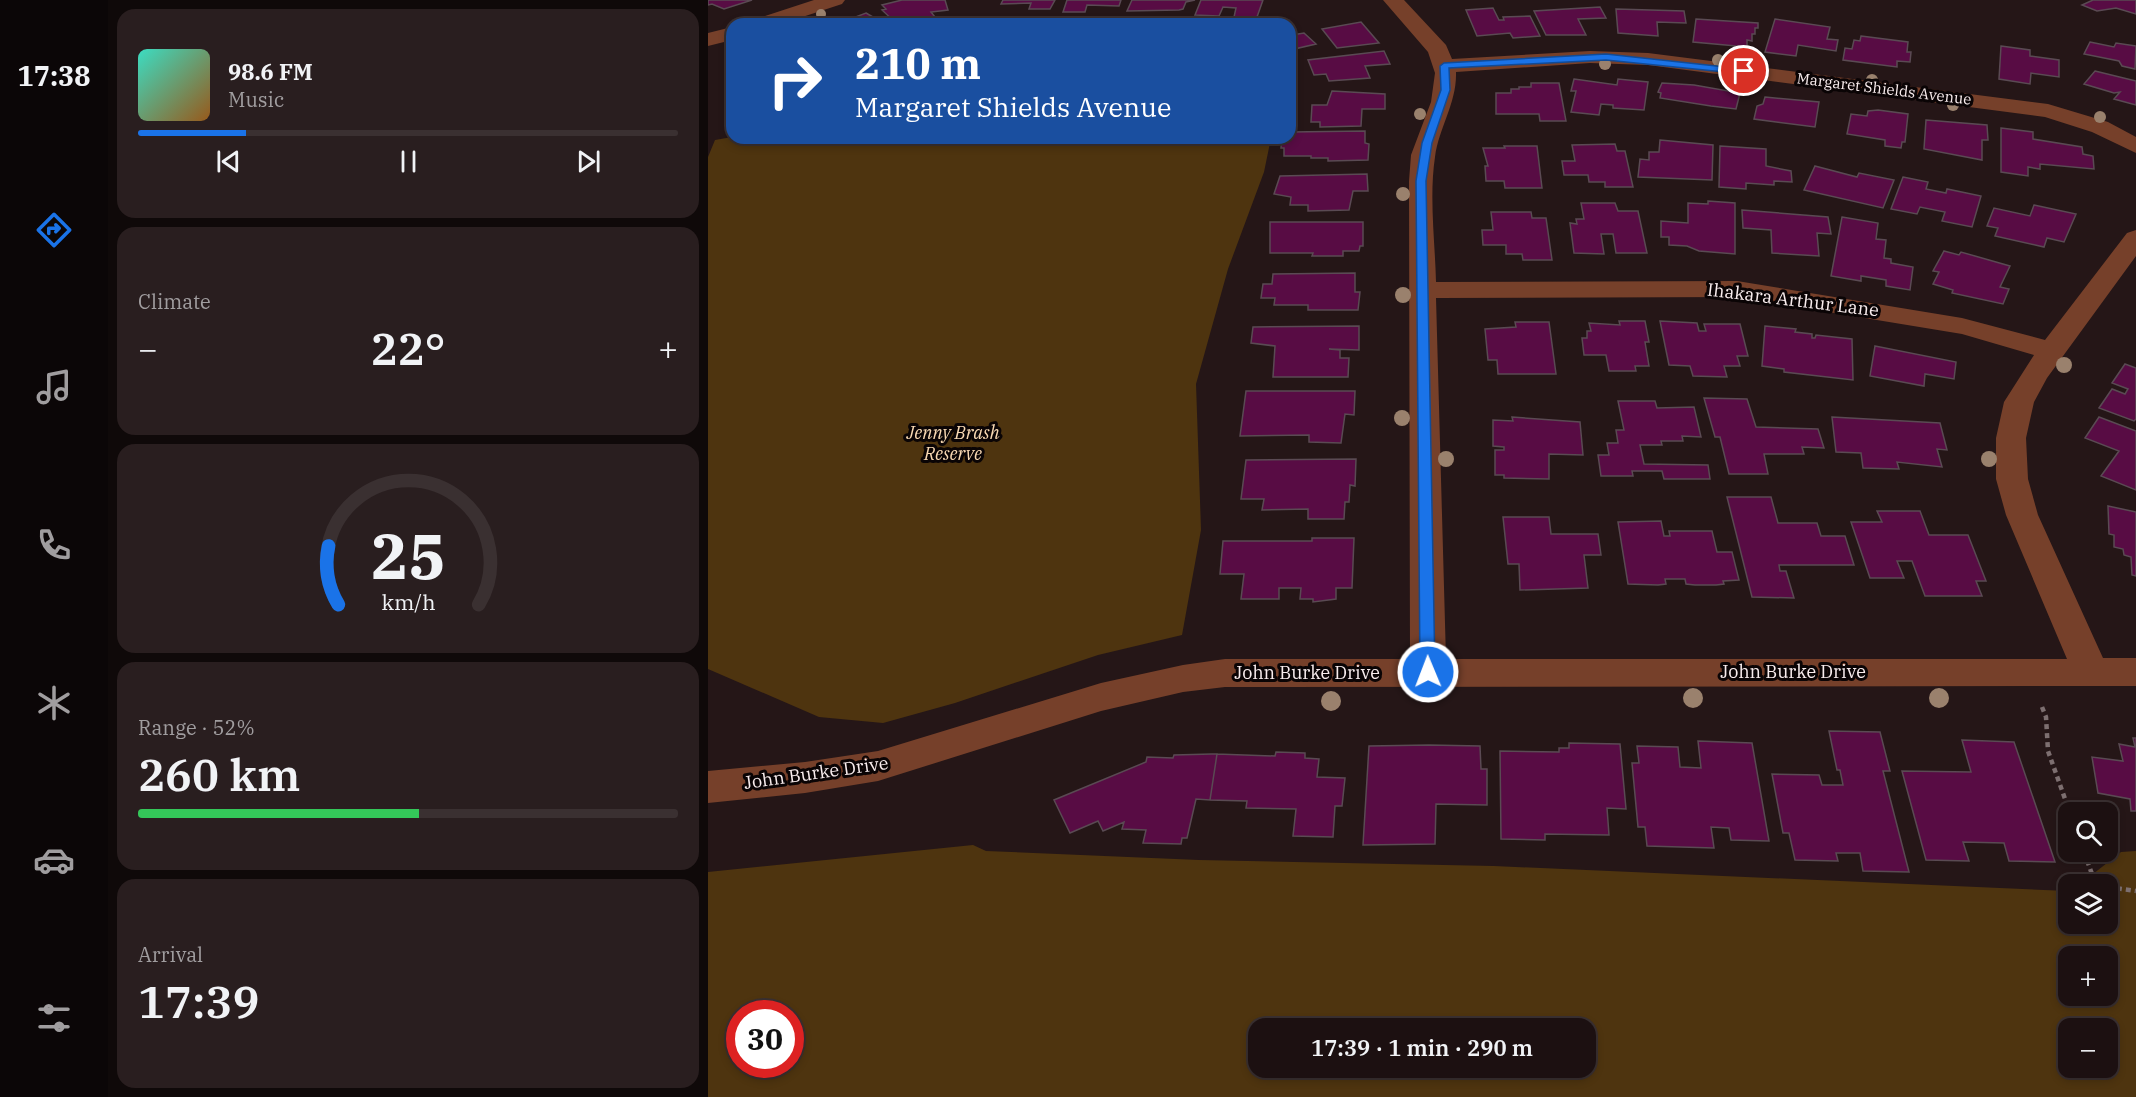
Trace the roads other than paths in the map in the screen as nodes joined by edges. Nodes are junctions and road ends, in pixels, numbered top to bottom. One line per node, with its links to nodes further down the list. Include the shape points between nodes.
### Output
1 (835, 0): 3 (street)
2 (1393, 0): 6 (street, via 1431,42)
3 (779, 18)
4 (726, 35): 5 (street)
5 (708, 40)
6 (1444, 66): 7 (street, Margaret Shields Avenue, via 1590,57 1648,59 2048,111 2100,127); 9 (street, via 1446,90 1422,165)
7 (2136, 146)
8 (2136, 238): 10 (street)
9 (1422, 290): 10 (street, Ihakara Arthur Lane, via 1737,289 1962,326); 11 (street)
10 (2050, 351): 12 (street, via 2025,388 2016,410 2011,438 2012,479 2022,515)
11 (1428, 672): 12 (street, John Burke Drive); 14 (street, John Burke Drive, via 1188,676 1089,699 899,761 840,773)
12 (2091, 672): 13 (street, John Burke Drive)
13 (2136, 672)
14 (708, 787)

